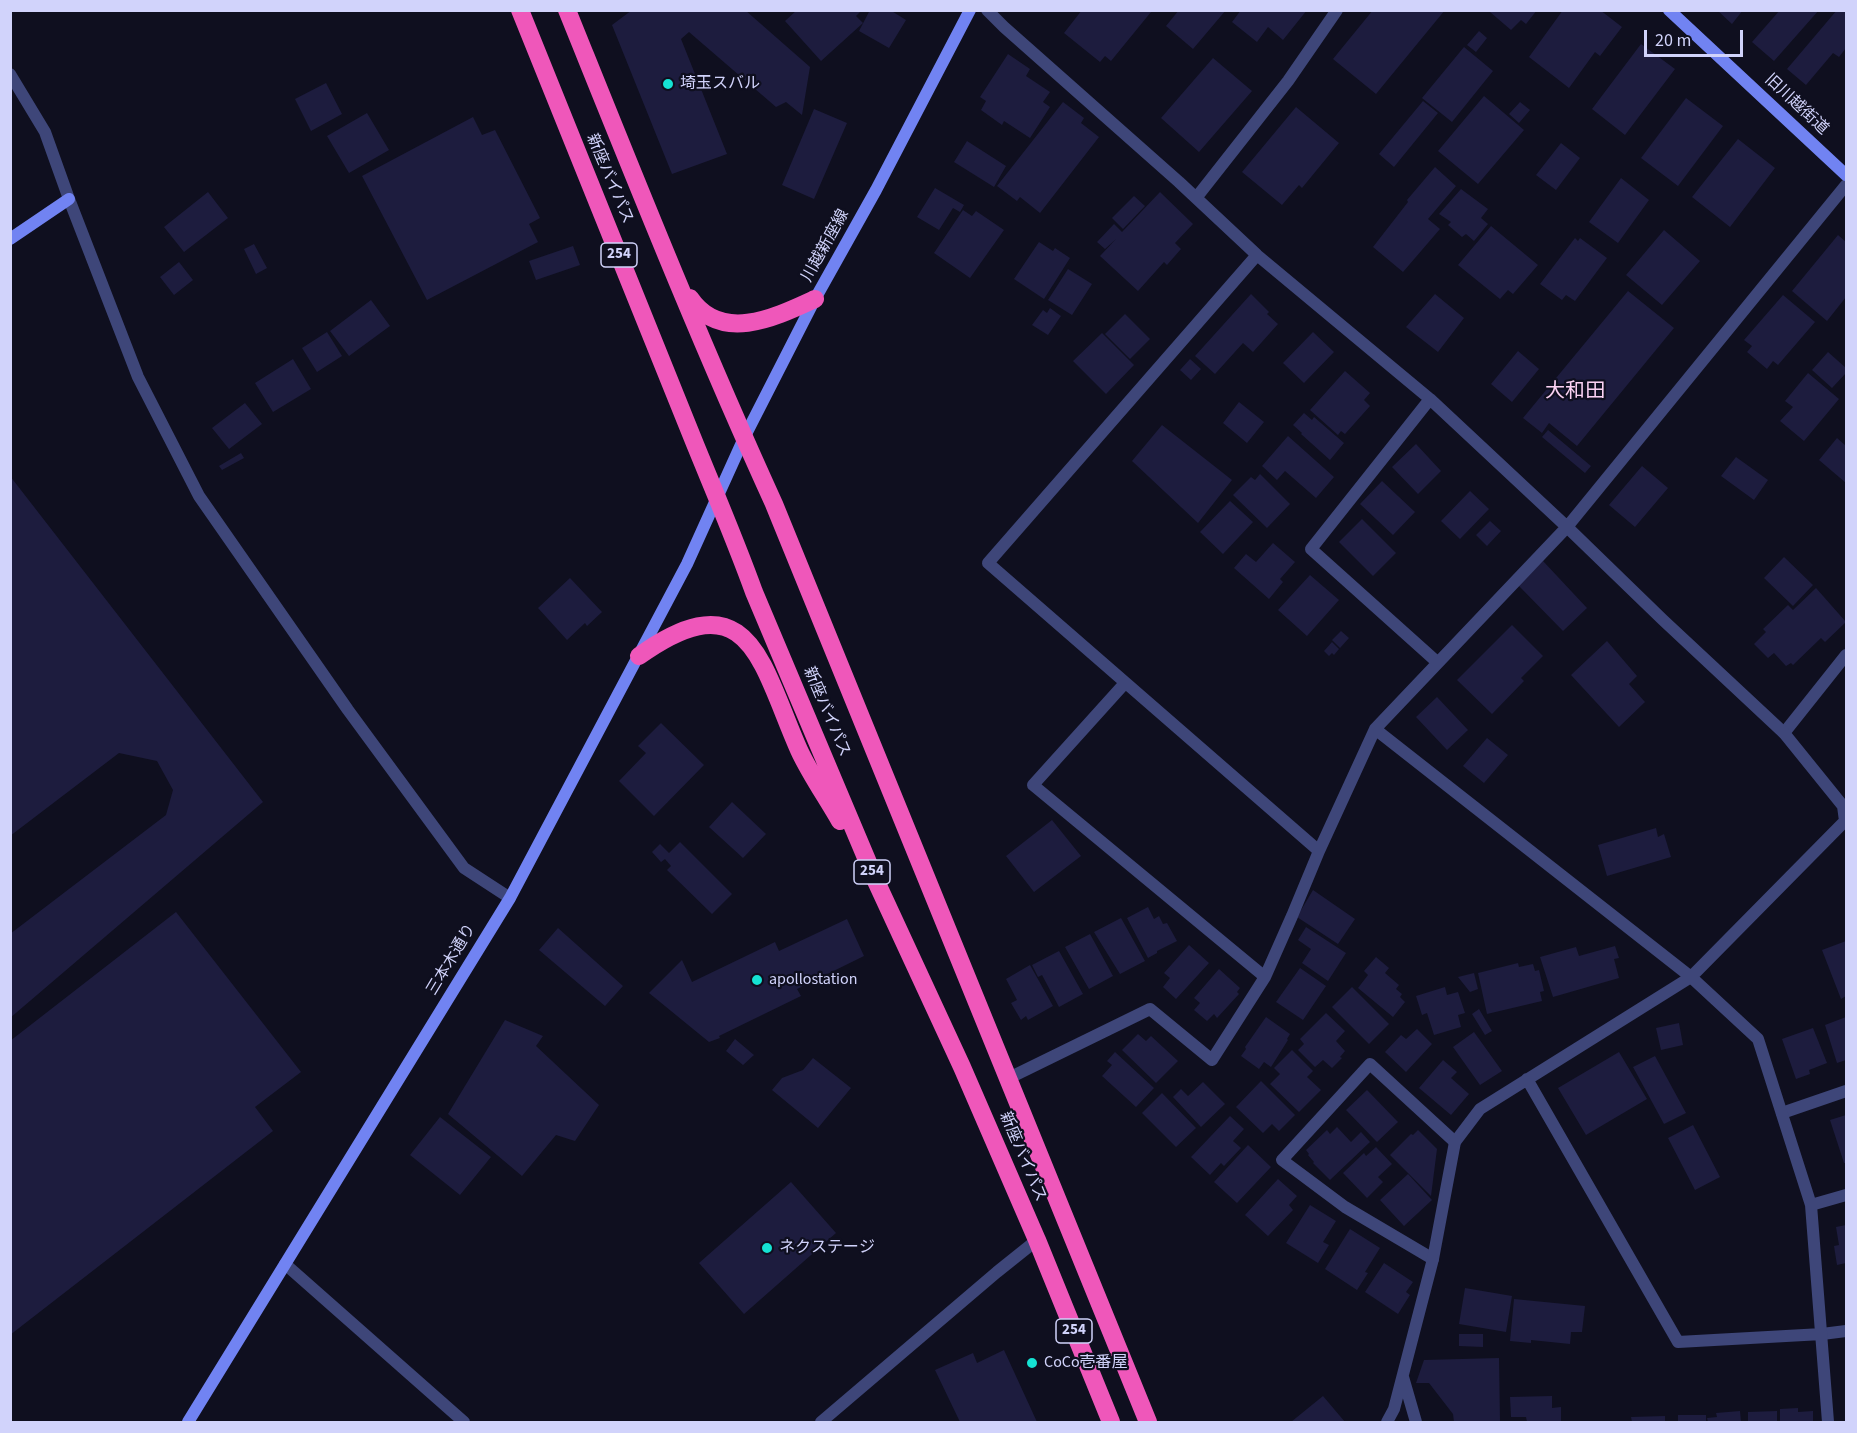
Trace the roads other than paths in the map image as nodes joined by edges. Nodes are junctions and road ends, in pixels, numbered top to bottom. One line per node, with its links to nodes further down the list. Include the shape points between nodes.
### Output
1 (520, 10): 18 (highway, 新座バイパス / 254)
2 (567, 10): 14 (highway, 新座バイパス / 254)
3 (970, 10): 15 (street, 川越新座線)
4 (987, 10): 10 (street)
5 (1337, 10): 10 (street, via 1288,81)
6 (1669, 10): 8 (street, 旧川越街道)
7 (10, 74): 11 (street, via 45,132)
8 (1846, 175)
9 (1846, 185): 19 (street)
10 (1196, 198): 13 (street)
11 (69, 199): 12 (street); 28 (street, via 138,378 199,496 464,868)
12 (10, 239)
13 (1257, 255): 16 (street); 23 (street, via 988,563)
14 (677, 279): 15 (highway, via 696,307 712,318 736,324 757,322); 17 (highway, 新座バイパス / 254)
15 (815, 299): 17 (street, 川越新座線)
16 (1430, 399): 19 (street); 22 (street, via 1311,549)
17 (744, 438): 18 (street, 川越新座線); 31 (highway, 新座バイパス / 254)
18 (717, 500): 21 (street, 三本木通り); 27 (highway, 新座バイパス / 254)
19 (1567, 527): 22 (street); 25 (street)
20 (1846, 655): 25 (street)
21 (639, 656): 27 (highway, via 678,632 704,625 728,627 742,636 768,677 800,753); 28 (street, 三本木通り)
22 (1437, 662): 24 (street)
23 (1125, 683): 26 (street); 29 (street, via 1033,785)
24 (1375, 729): 26 (street); 30 (street)
25 (1784, 732): 30 (street, via 1843,806 1845,821)
26 (1319, 851): 29 (street)
27 (875, 879): 38 (highway, 新座バイパス / 254)
28 (510, 898): 40 (street, 三本木通り)
29 (1264, 977): 31 (street, via 1212,1060 1150,1009)
30 (1691, 977): 32 (street); 34 (street, via 1758,1039)
31 (1007, 1079): 48 (highway, 新座バイパス / 254)
32 (1527, 1079): 35 (street, via 1480,1109); 42 (street, via 1678,1342)
33 (1846, 1091): 34 (street)
34 (1782, 1113): 37 (street)
35 (1455, 1142): 39 (street); 39 (street, via 1370,1064 1282,1160 1345,1207)
36 (1846, 1195): 37 (street)
37 (1811, 1205): 42 (street)
38 (1037, 1240): 46 (street); 47 (highway, 新座バイパス / 254)
39 (1433, 1259): 43 (street)
40 (285, 1264): 44 (street, 三本木通り); 45 (street)
41 (1846, 1331): 42 (street)
42 (1822, 1334): 51 (street)
43 (1403, 1376): 49 (street); 50 (street)
44 (188, 1422)
45 (464, 1422)
46 (820, 1422)
47 (1111, 1422)
48 (1148, 1422)
49 (1386, 1422)
50 (1416, 1422)
51 (1828, 1422)

